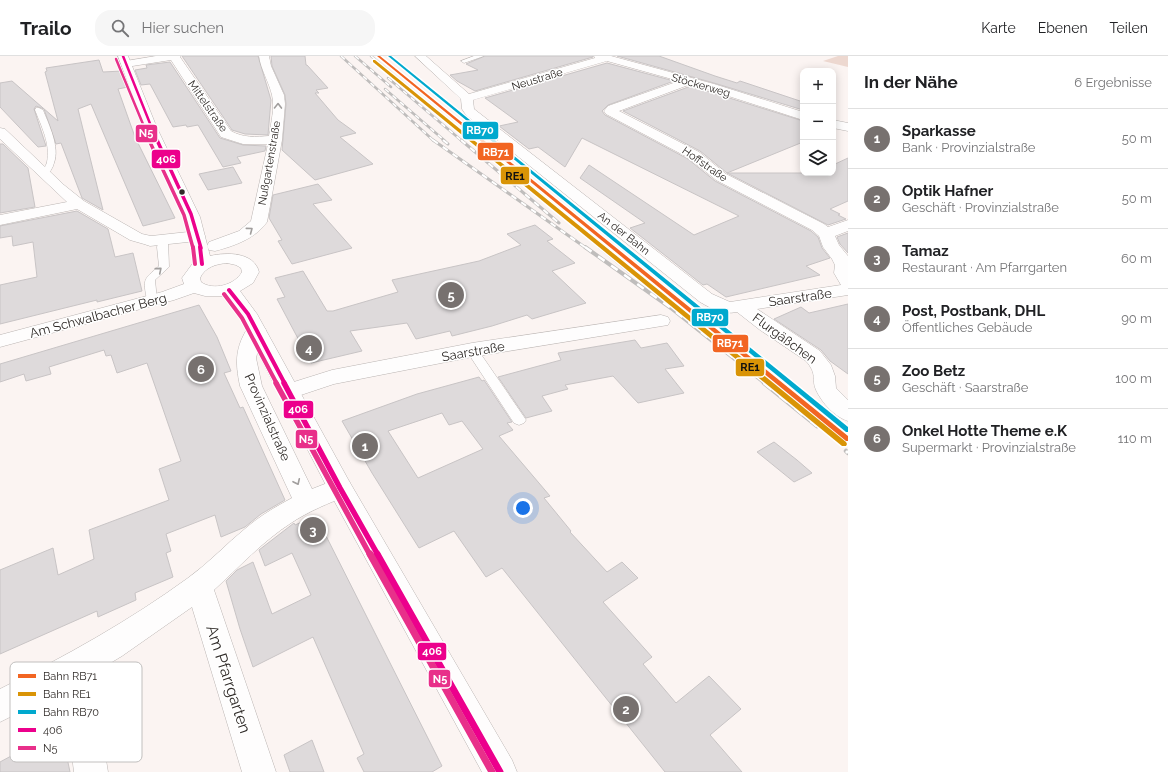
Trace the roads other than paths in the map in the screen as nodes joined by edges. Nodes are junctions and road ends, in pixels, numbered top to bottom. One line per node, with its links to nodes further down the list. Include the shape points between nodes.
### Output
1 (175, 56): 6 (street); 15 (street, Mittelstraße, via 226,134 240,139)
2 (264, 56): 15 (street, Nußgartenstraße, one-way to 2, via 278,95)
3 (420, 56): 9 (street, An der Bahn)
4 (481, 56): 7 (lane)
5 (603, 57): 8 (street, Stöckerweg); 9 (street, Neustraße)
6 (125, 60): 18 (street, via 151,128)
7 (464, 61)
8 (689, 81): 11 (street, Stöckerweg); 21 (street, Hoffstraße, via 610,111 675,144 694,155 721,177 809,222)
9 (467, 98): 32 (street, An der Bahn, via 470,112 534,164 706,298 717,304)
10 (39, 110): 16 (lane, via 46,127 51,160)
11 (800, 115)
12 (836, 125): 13 (street)
13 (848, 127)
14 (1, 135): 16 (street)
15 (275, 140): 24 (street, Nußgartenstraße, one-way to 15, via 244,235 258,222)
16 (43, 175): 17 (street)
17 (79, 204): 19 (street); 23 (street, via 136,237 150,241)
18 (192, 216): 22 (street); 24 (street)
19 (0, 220)
20 (848, 225): 21 (street)
21 (826, 234): 27 (street, Hoffstraße, via 831,247 844,264 843,273)
22 (197, 236): 23 (street); 26 (street)
23 (160, 240): 31 (lane, one-way to 23, via 149,283 151,276 164,267 165,260)
24 (215, 246): 25 (street)
25 (227, 258): 26 (street); 29 (street, via 243,262 251,271 246,282)
26 (202, 264): 28 (street, via 196,268 191,278)
27 (848, 282)
28 (194, 286): 29 (street, via 210,292); 31 (street, Am Schwalbacher Berg)
29 (229, 290): 34 (street, Provinzialstraße, via 248,314)
30 (848, 290): 32 (street, Saarstraße)
31 (152, 300): 35 (street, Am Schwalbacher Berg)
32 (735, 307): 38 (street, Flurgäßchen, via 813,356 821,365 826,389)
33 (661, 321): 36 (street, Saarstraße)
34 (256, 330): 37 (street, Provinzialstraße); 41 (street, Provinzialstraße, one-way to 41, via 246,351 246,366 252,386)
35 (0, 341)
36 (472, 350): 37 (street, Saarstraße, via 332,377); 39 (lane)
37 (288, 391): 40 (street, Provinzialstraße)
38 (848, 413)
39 (519, 420)
40 (340, 488): 41 (street); 49 (street, Provinzialstraße)
41 (306, 502): 42 (street, via 281,516 255,536)
42 (200, 586): 43 (street, via 143,626); 48 (street, Am Pfarrgarten)
43 (84, 662)
44 (10, 701): 45 (street)
45 (0, 706)
46 (90, 762): 47 (street)
47 (92, 772)
48 (259, 772)
49 (500, 772)

